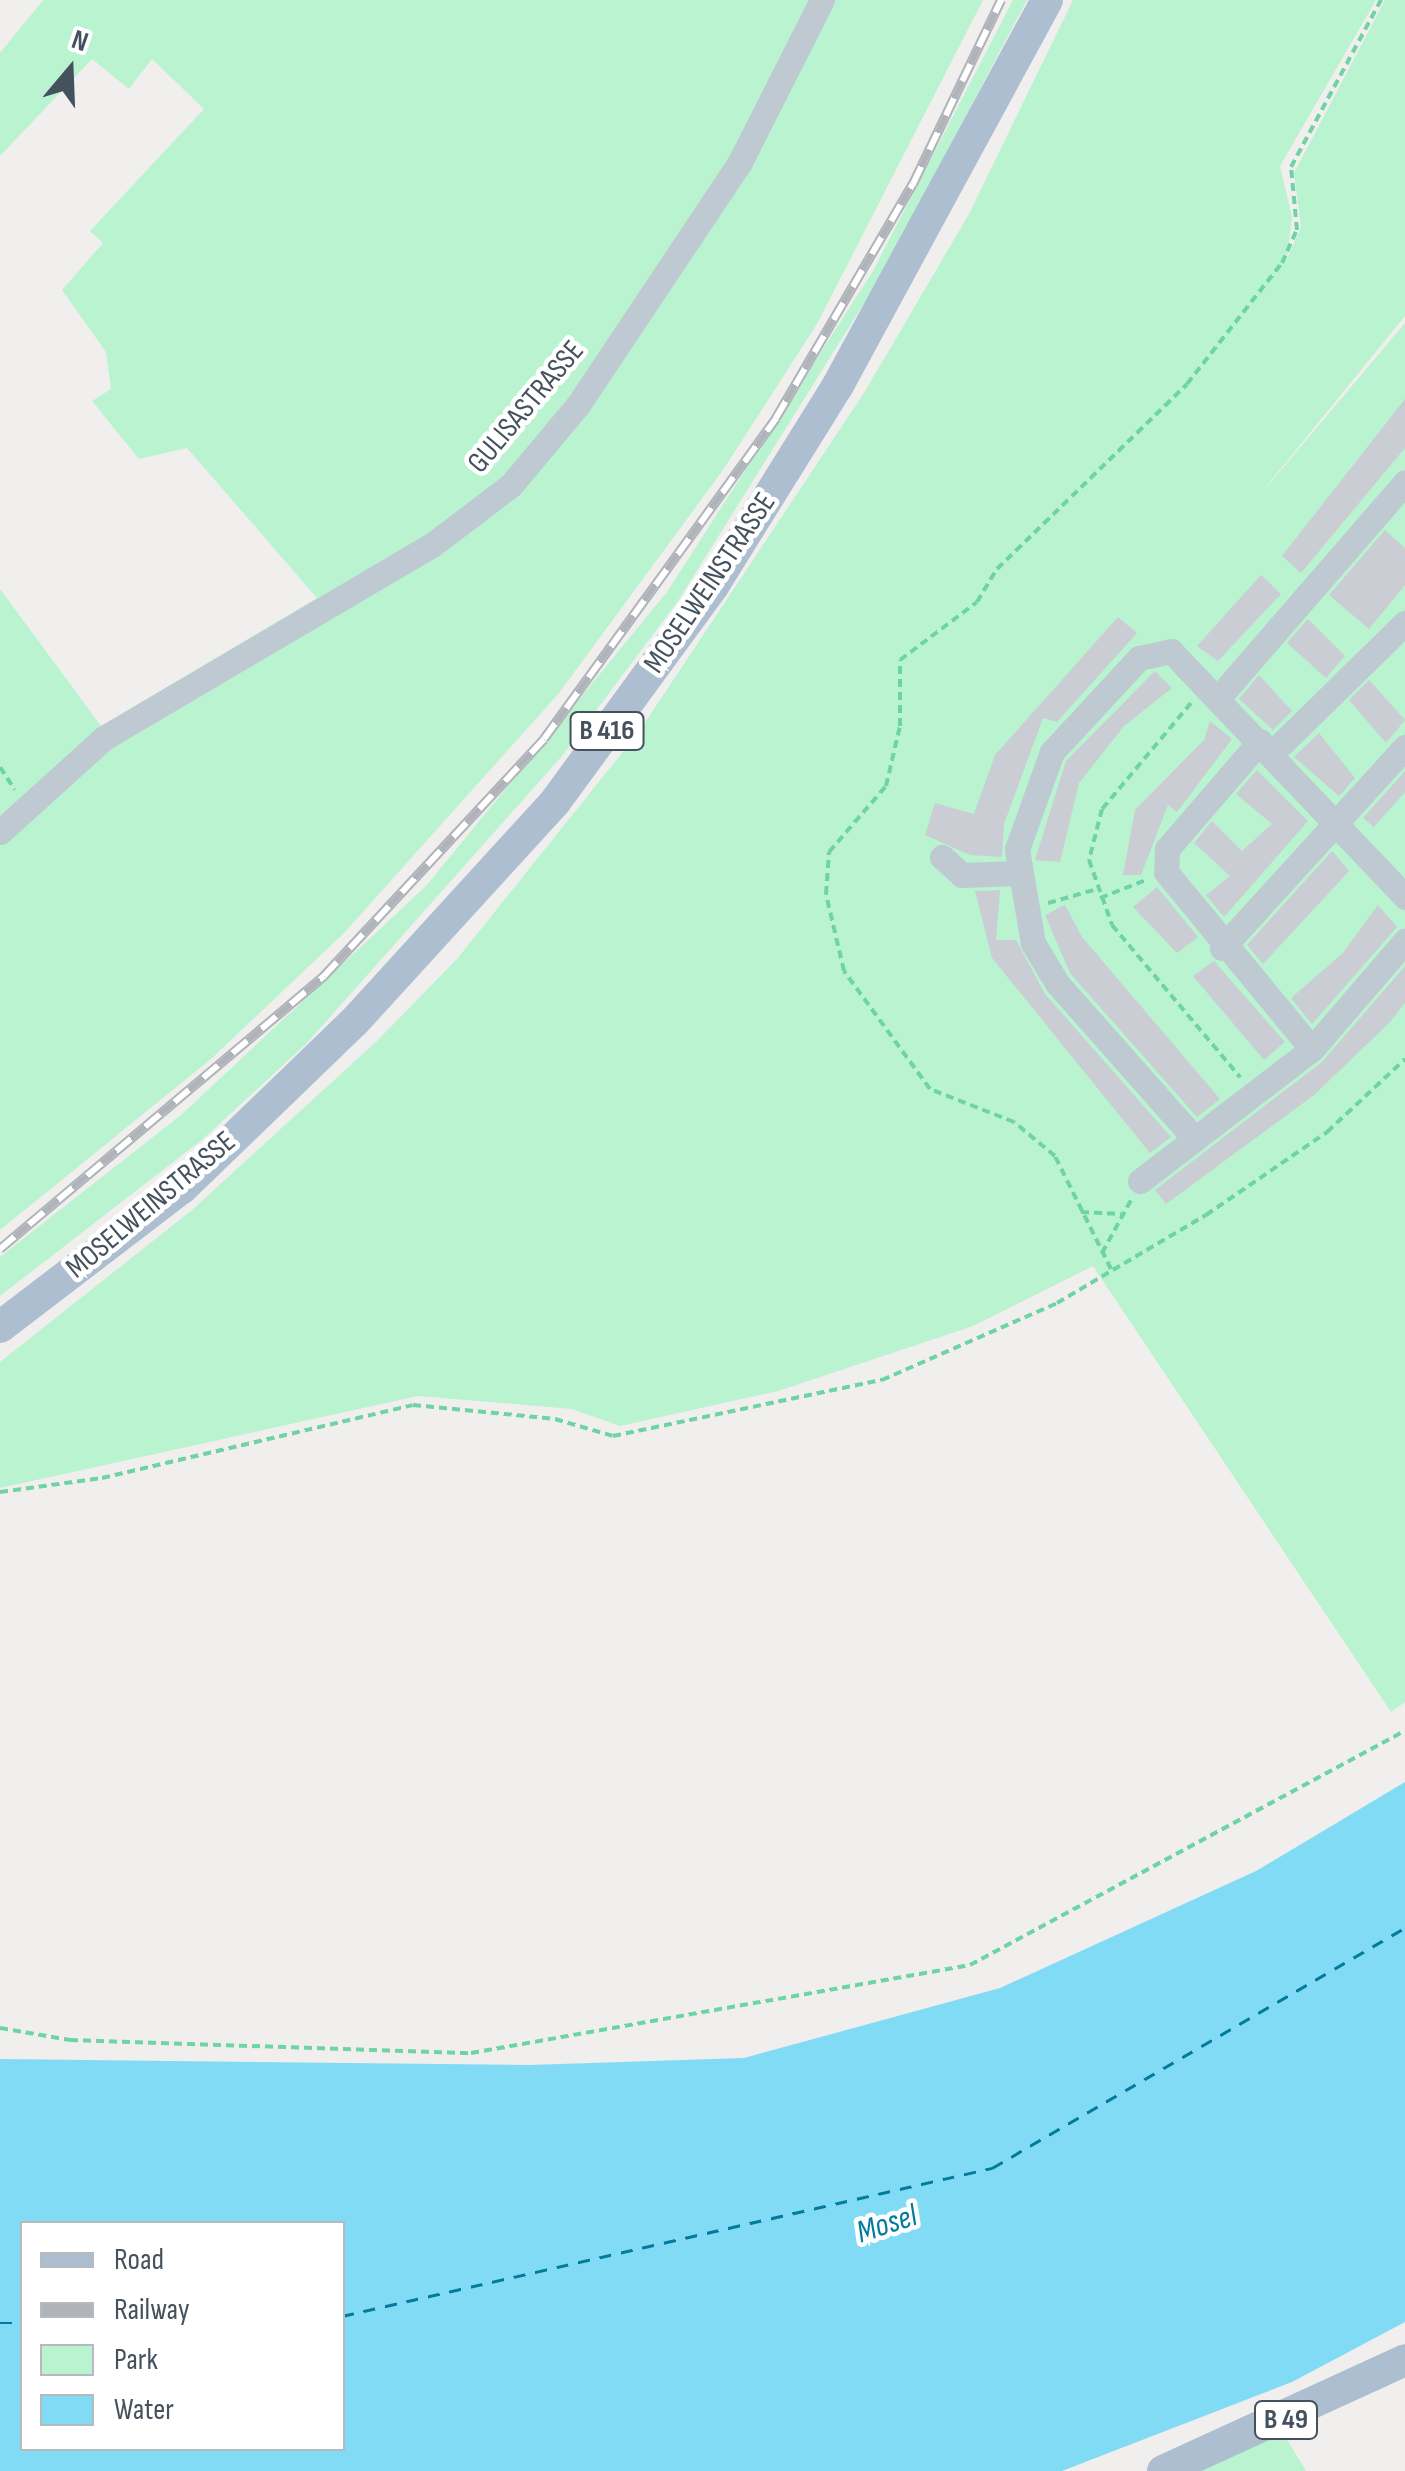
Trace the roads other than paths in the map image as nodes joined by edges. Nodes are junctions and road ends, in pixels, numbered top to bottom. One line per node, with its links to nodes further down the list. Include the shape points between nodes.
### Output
1 (822, 0): 10 (street, GULISASTRASSE, via 740,164 578,404 511,485 432,544 104,738 24,803)
2 (1047, 0): 19 (main road, MOSELWEINSTRASSE / B 416, via 837,387 713,586 555,802 355,1021 195,1175)
3 (1405, 482): 4 (street)
4 (1396, 516): 6 (street)
5 (1405, 623): 8 (street)
6 (1219, 698): 8 (street); 12 (street, via 1170,650 1139,658 1052,752 1030,796)
7 (1405, 747): 9 (street)
8 (1265, 748): 9 (street); 15 (street, via 1167,849 1166,872)
9 (1336, 823): 13 (street); 15 (street)
10 (0, 832)
11 (942, 857): 12 (street, via 962,875)
12 (1018, 873): 17 (street, via 1024,910 1057,983)
13 (1405, 897)
14 (1405, 941): 16 (street)
15 (1222, 948): 16 (street)
16 (1312, 1049): 17 (street)
17 (1194, 1138): 18 (street)
18 (1140, 1181)
19 (0, 1327)
20 (1405, 2360): 21 (main road, B 49)
21 (1163, 2471)

